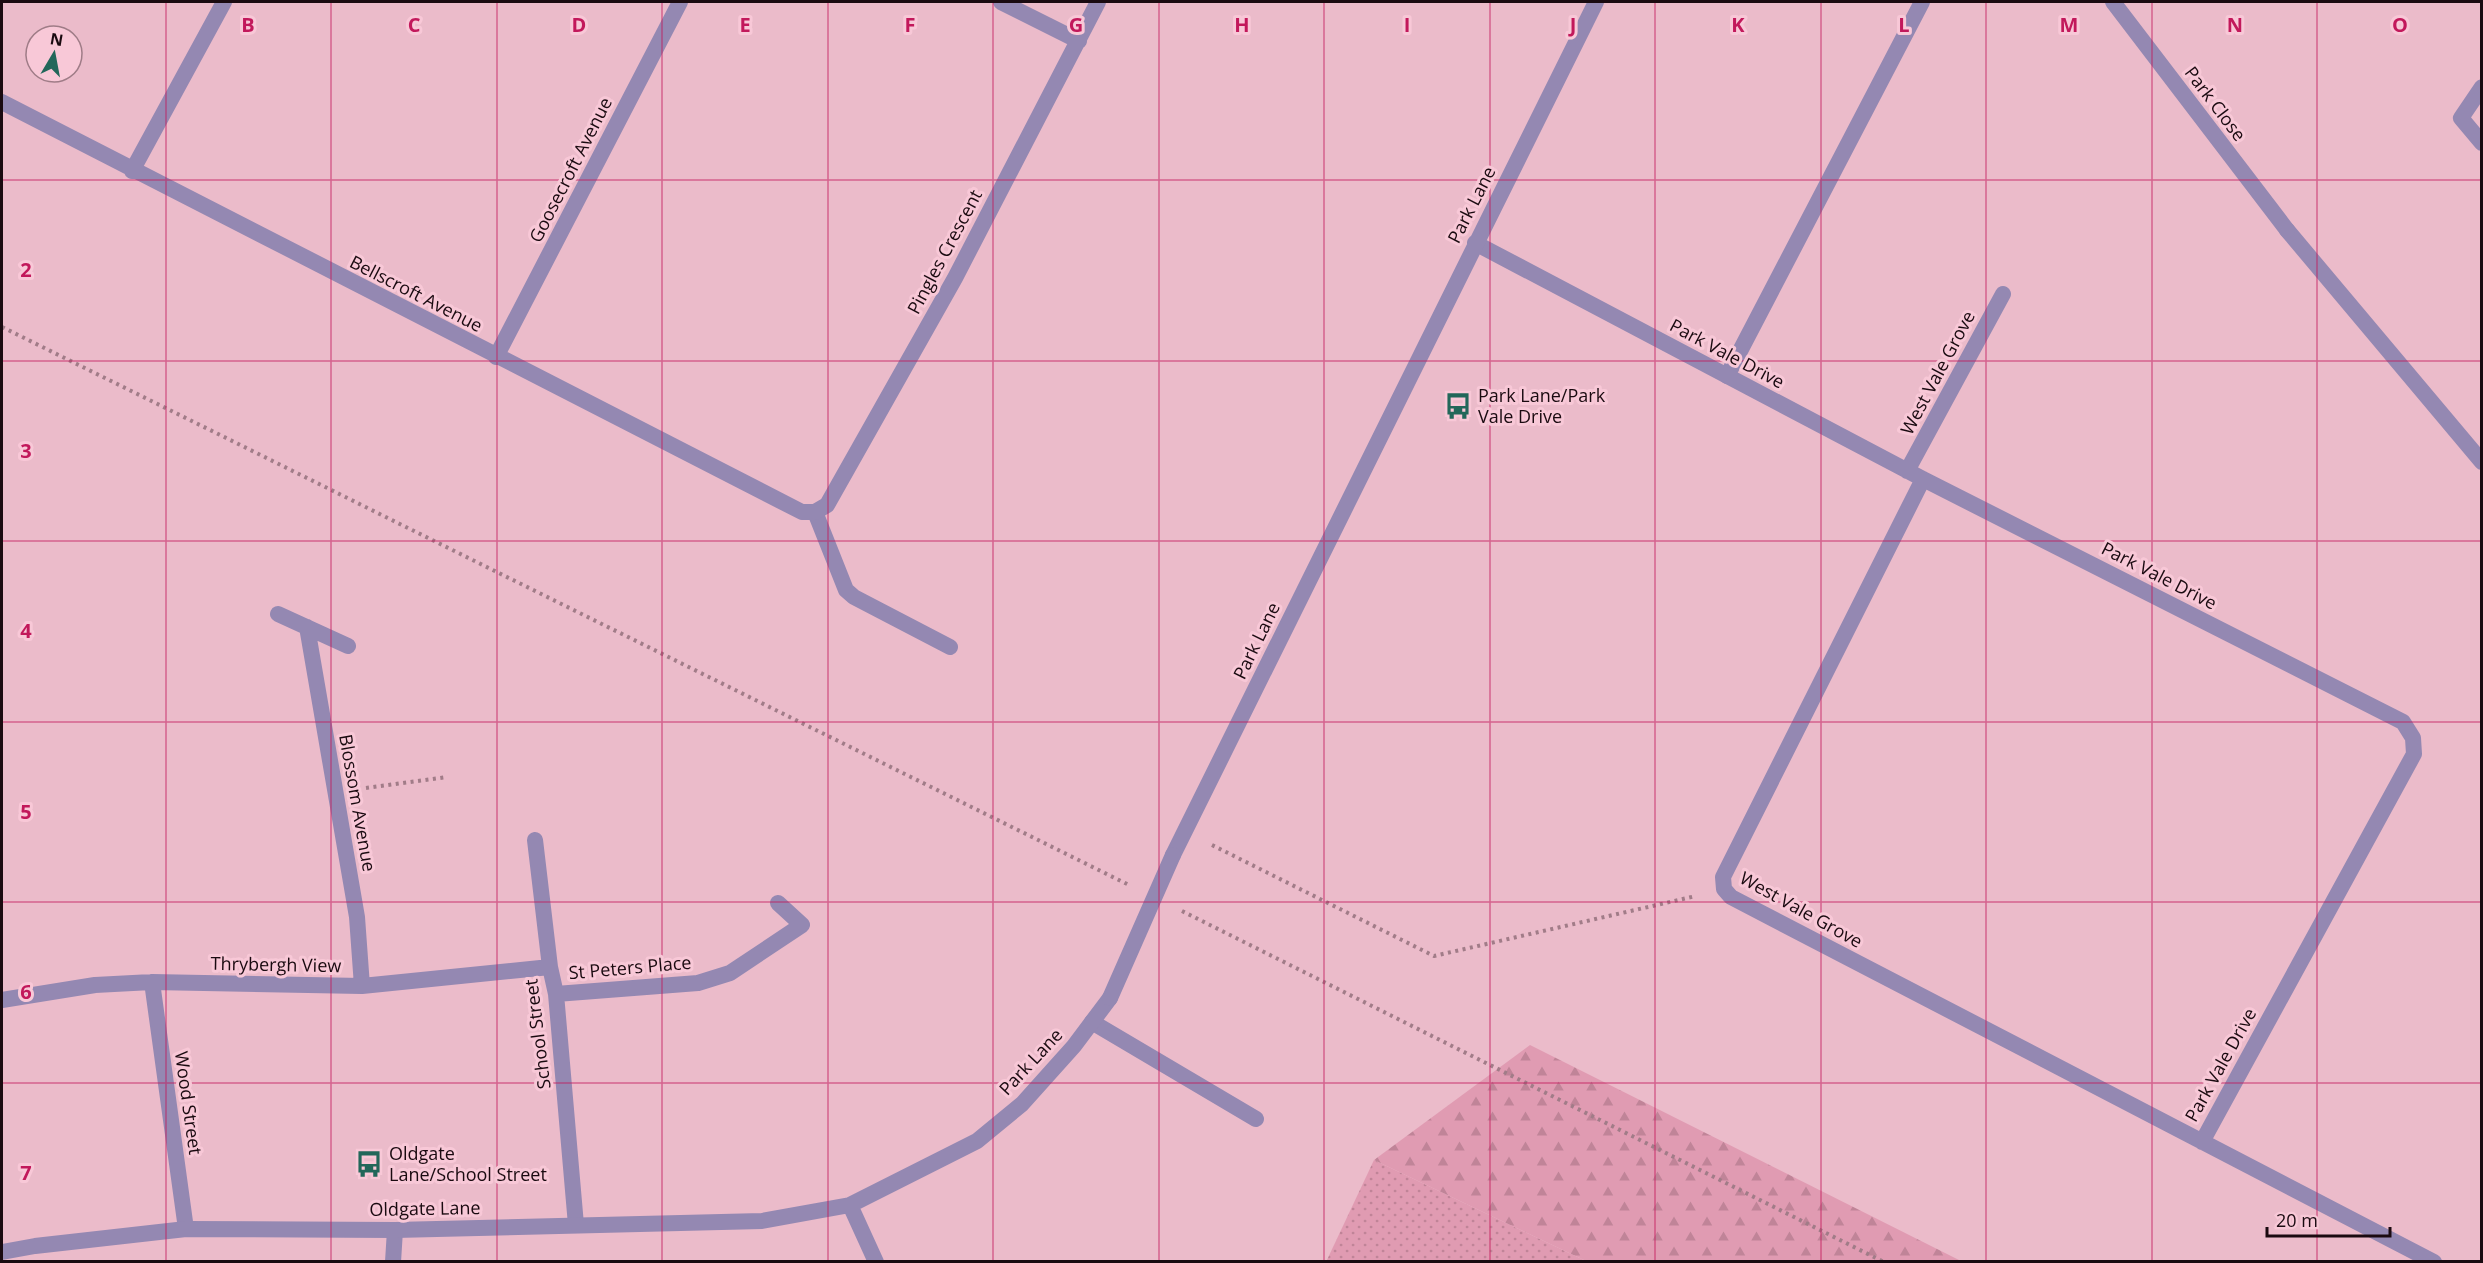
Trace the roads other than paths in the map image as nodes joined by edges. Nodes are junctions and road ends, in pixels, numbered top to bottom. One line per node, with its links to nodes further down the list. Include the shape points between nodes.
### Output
1 (224, 2): 12 (street)
2 (680, 2): 15 (street, Goosecroft Avenue)
3 (1001, 2): 8 (street)
4 (1098, 2): 8 (street, Pingles Crescent)
5 (1596, 2): 13 (street, Park Lane)
6 (1922, 2): 16 (street)
7 (2113, 2): 17 (street, Park Close, via 2287,230)
8 (1079, 41): 20 (street, Pingles Crescent, via 955,278 827,505)
9 (2481, 87): 11 (street, via 2461,118)
10 (2, 102): 12 (street, Bellscroft Avenue)
11 (2481, 143)
12 (132, 171): 15 (street, Bellscroft Avenue)
13 (1475, 243): 16 (street, Park Vale Drive); 32 (street, Park Lane, bridge, via 1173,855 1110,998)
14 (2003, 294): 18 (street, West Vale Grove)
15 (496, 357): 20 (street, Bellscroft Avenue, via 802,512)
16 (1727, 376): 18 (street, Park Vale Drive)
17 (2481, 462)
18 (1908, 471): 19 (street, Park Vale Drive)
19 (1923, 479): 34 (street, West Vale Grove, via 1724,877 1724,890); 34 (street, Park Vale Drive, via 2403,722 2413,738 2414,754)
20 (815, 512): 24 (street, via 846,590)
21 (278, 614): 22 (street)
22 (307, 627): 23 (street); 29 (street, Blossom Avenue, via 357,917)
23 (348, 646)
24 (950, 647)
25 (534, 840): 27 (street, School Street)
26 (778, 903): 30 (street, St Peters Place, via 802,925 730,973 698,983)
27 (550, 967): 29 (street, Thrybergh View); 30 (street, School Street)
28 (152, 982): 29 (street, Thrybergh View); 31 (street, Thrybergh View, via 95,985); 37 (street, Wood Street)
29 (362, 986)
30 (556, 994): 36 (street, School Street)
31 (2, 1000)
32 (1092, 1022): 33 (street); 35 (street, Park Lane, via 1022,1104 977,1141)
33 (1256, 1119)
34 (2202, 1142): 42 (street, West Vale Grove)
35 (850, 1205): 36 (street, Oldgate Lane, via 762,1221); 41 (street)
36 (576, 1225): 38 (street, Oldgate Lane)
37 (186, 1229): 38 (street, Oldgate Lane); 39 (street, Oldgate Lane)
38 (395, 1230): 40 (street)
39 (2, 1252)
40 (393, 1262)
41 (876, 1262)
42 (2434, 1262)

